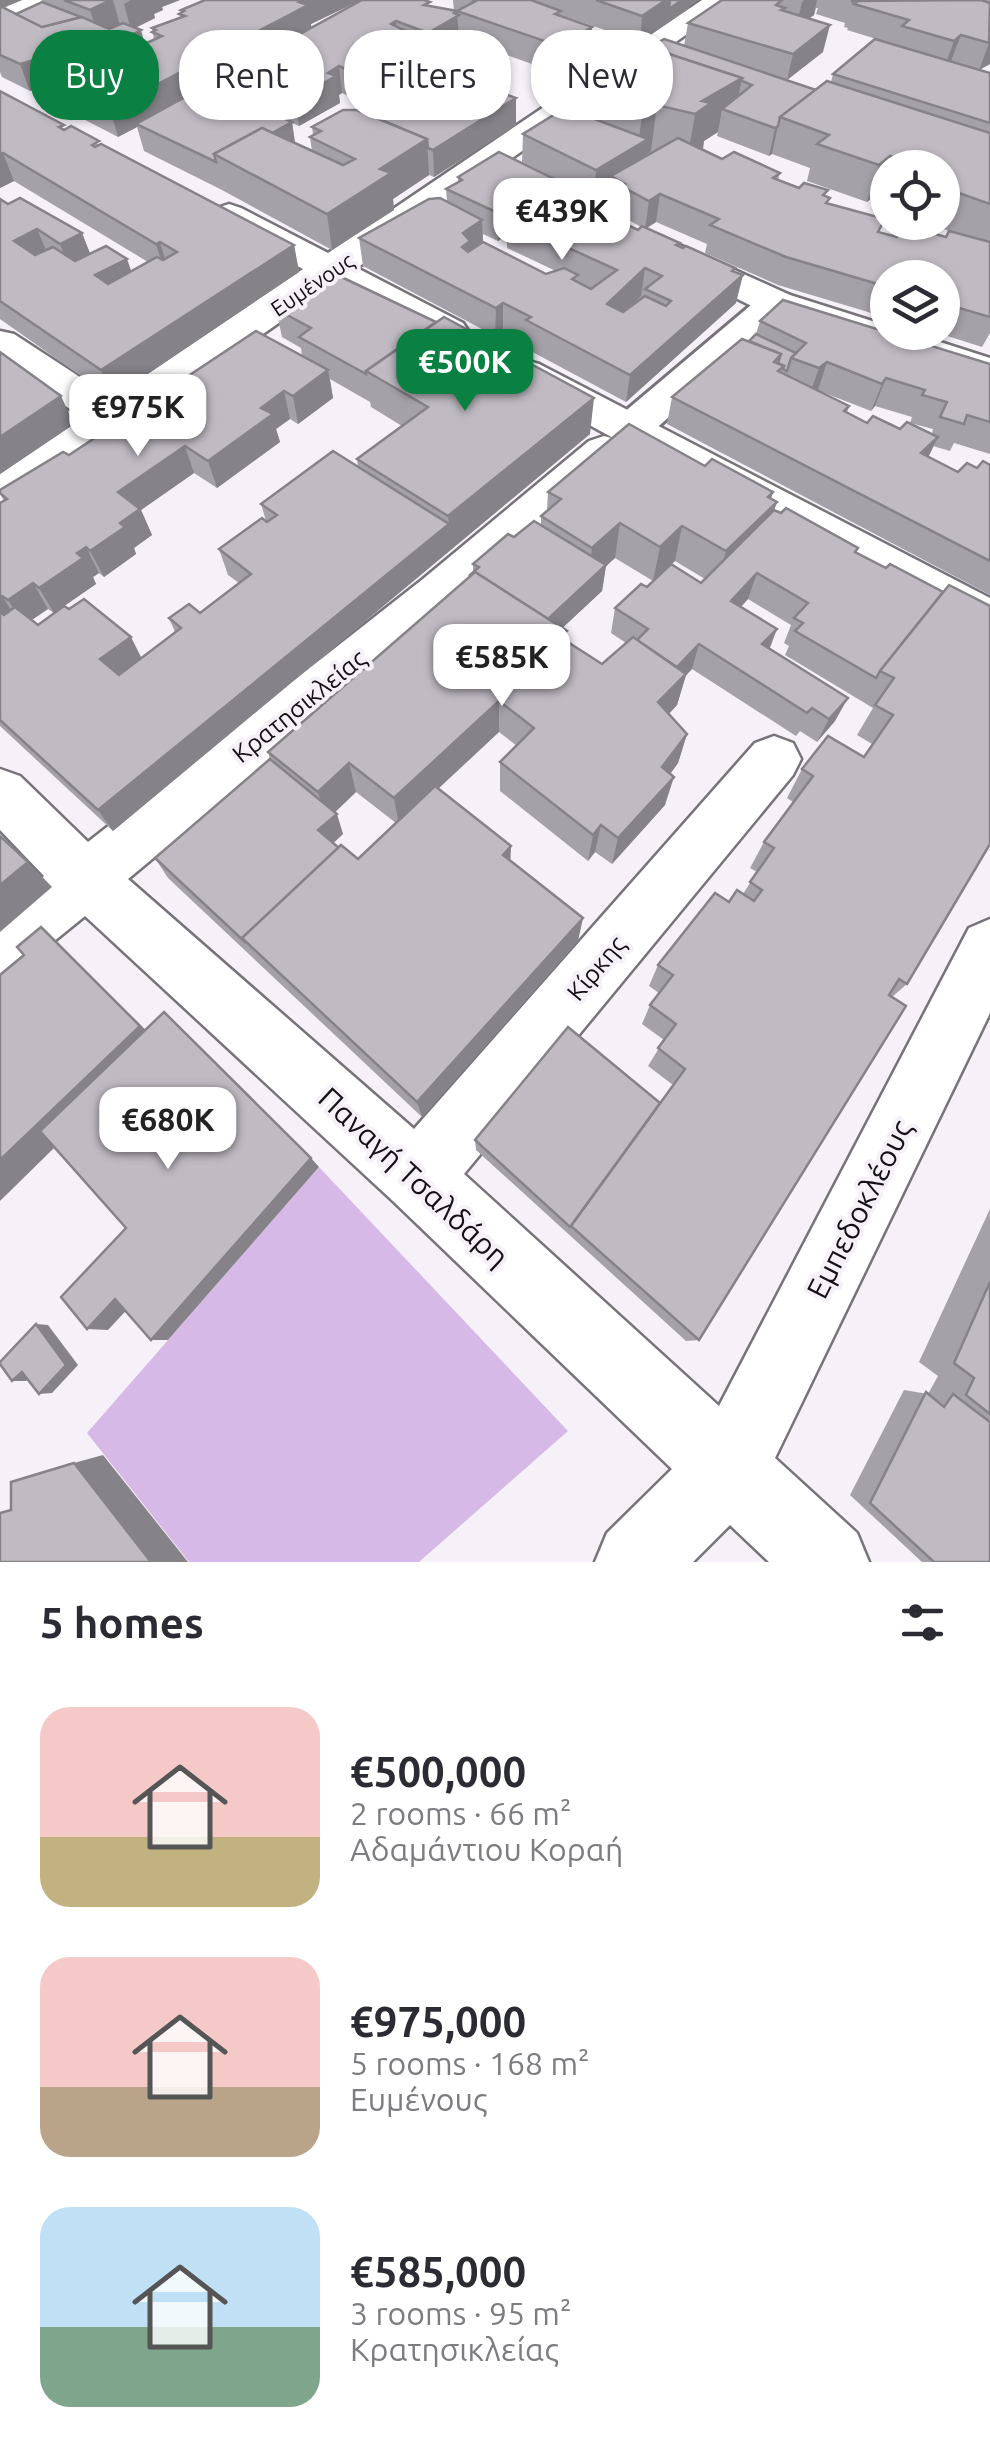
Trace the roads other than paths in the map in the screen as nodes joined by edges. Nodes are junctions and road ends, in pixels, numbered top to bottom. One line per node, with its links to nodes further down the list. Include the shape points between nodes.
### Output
1 (37, 0): 3 (street)
2 (721, 0): 4 (street, Ευμένους)
3 (0, 16)
4 (673, 34)
5 (673, 62): 6 (street)
6 (683, 65)
7 (549, 120): 8 (street, Ευμένους)
8 (488, 162): 9 (street); 12 (street, Ευμένους)
9 (522, 179)
10 (197, 198): 12 (street)
11 (640, 237): 13 (street)
12 (332, 270): 16 (street, Ευμένους); 17 (street)
13 (776, 303): 15 (street); 17 (street, Κρατησικλείας)
14 (0, 343): 16 (street)
15 (990, 372)
16 (114, 420): 18 (street, Ευμένους)
17 (630, 429): 19 (street); 22 (street, Κρατησικλείας)
18 (0, 496)
19 (990, 621)
20 (774, 759): 25 (street, Κίρκης)
21 (0, 793): 22 (street, Παναγή Τσαλδάρη)
22 (85, 878): 23 (street, Κρατησικλείας); 25 (street, Παναγή Τσαλδάρη)
23 (0, 948)
24 (990, 948): 26 (street, Εμπεδοκλέους)
25 (417, 1178): 26 (street, Παναγή Τσαλδάρη)
26 (728, 1470): 27 (street, Εμπεδοκλέους); 28 (street, Παναγή Τσαλδάρη)
27 (636, 1562)
28 (828, 1562)

